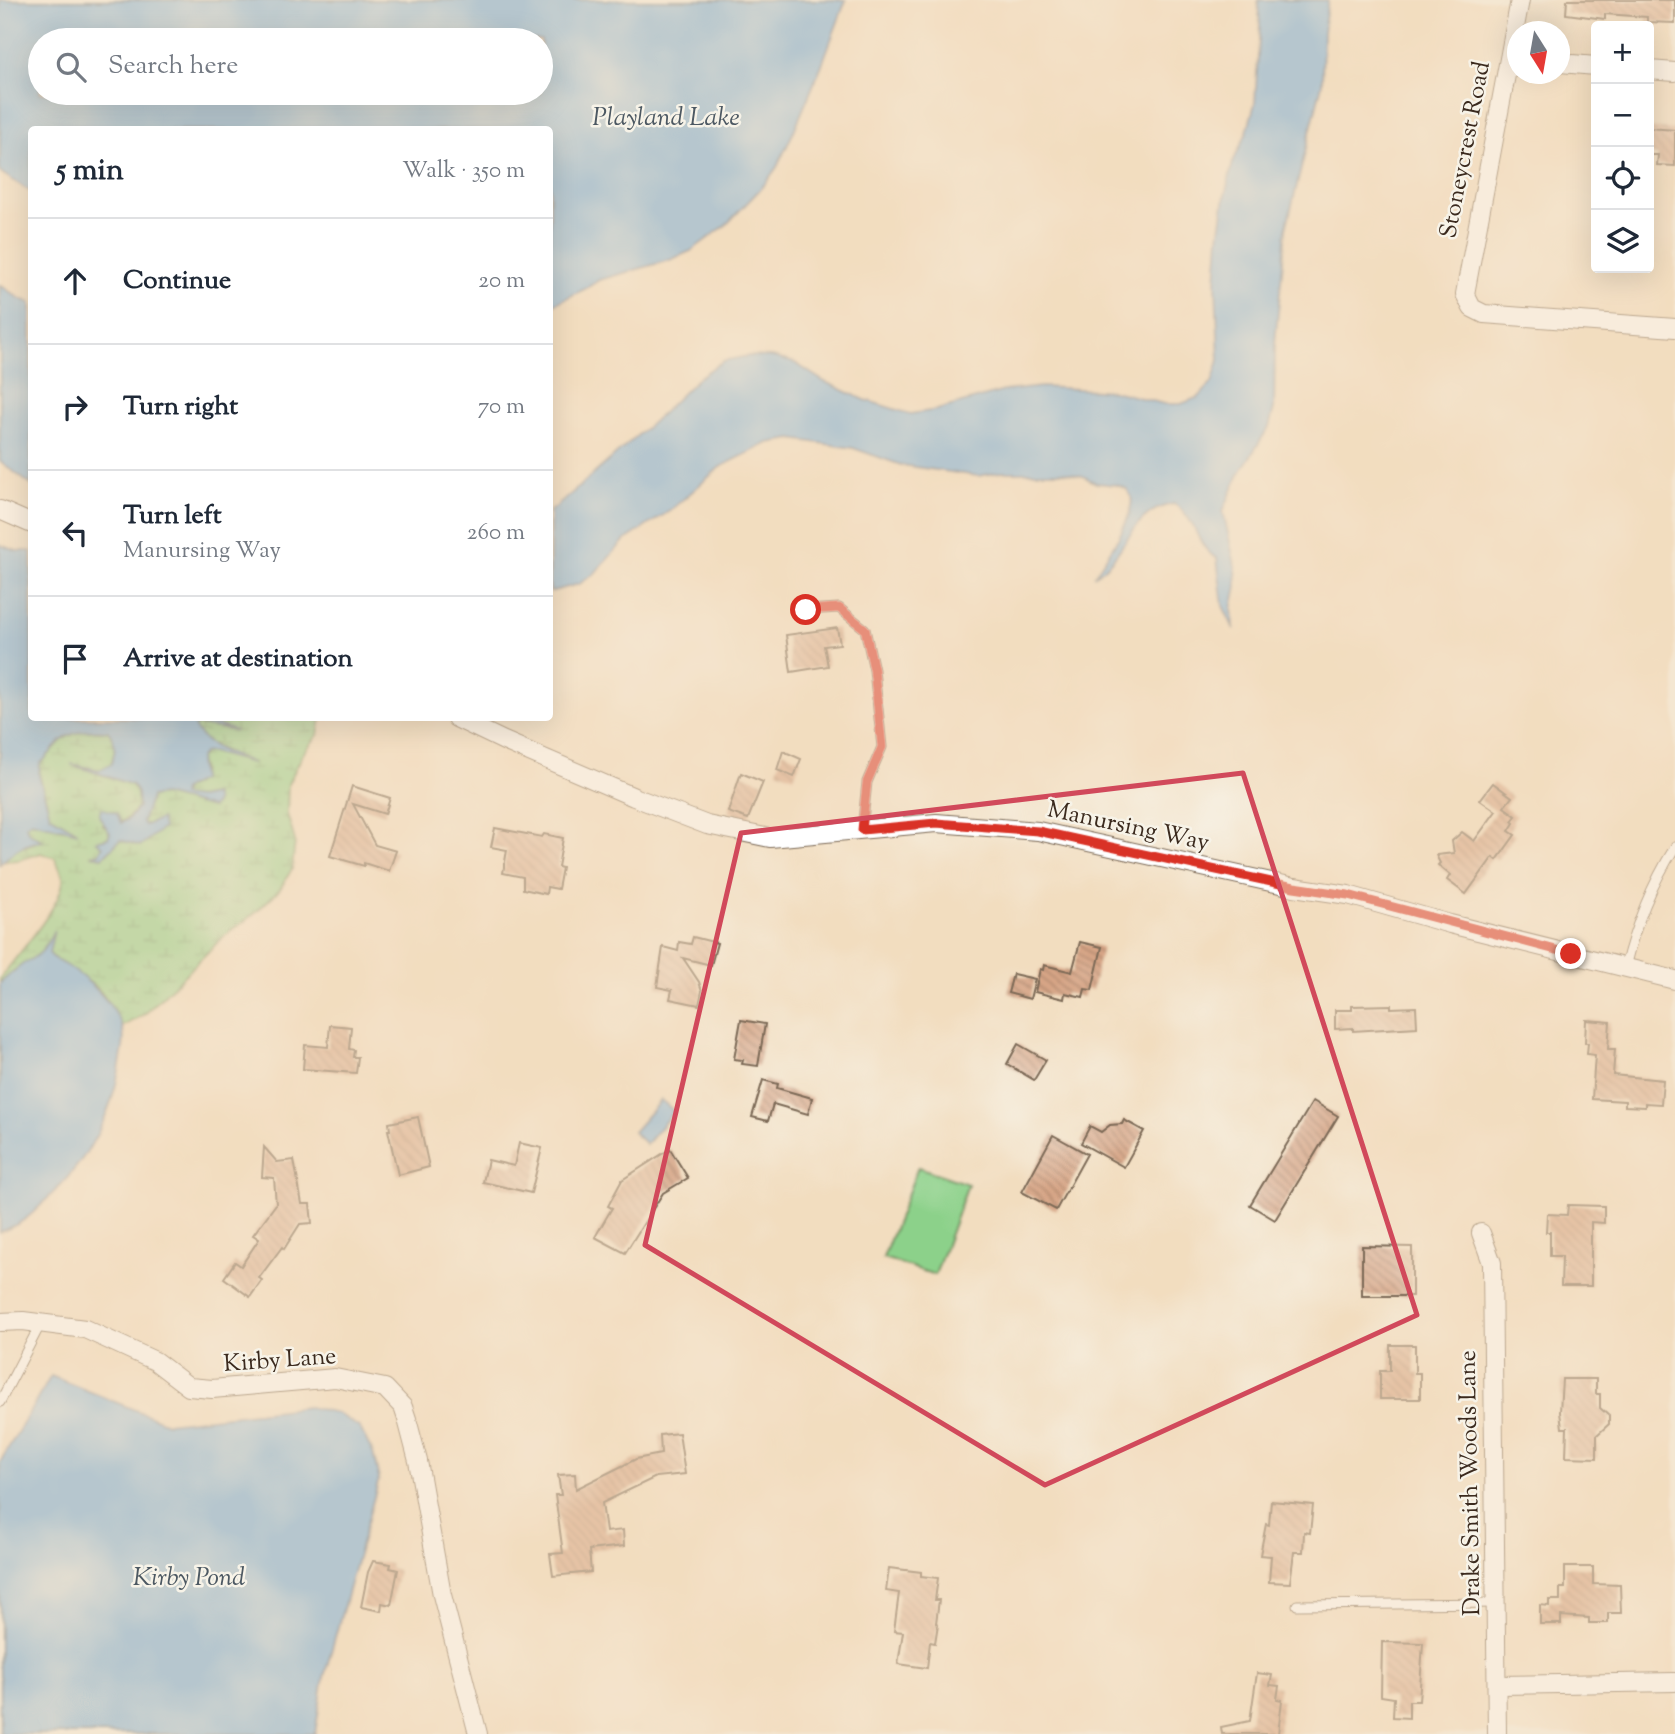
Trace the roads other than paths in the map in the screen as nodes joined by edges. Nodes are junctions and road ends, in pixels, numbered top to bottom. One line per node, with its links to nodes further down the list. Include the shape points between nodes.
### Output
1 (1520, 0): 2 (street, Stoneycrest Road)
2 (1518, 21)
3 (1570, 63): 4 (street)
4 (1591, 65)
5 (1654, 70): 6 (street)
6 (1675, 72)
7 (1508, 84): 8 (street, Stoneycrest Road, via 1465,294 1472,308 1484,314)
8 (1675, 328)
9 (0, 510): 10 (street)
10 (28, 522)
11 (806, 610): 13 (lane, via 839,608 865,629 882,747 867,782)
12 (462, 721): 13 (street, Manursing Way, via 707,825 770,838)
13 (862, 830): 15 (street, Manursing Way, via 936,823 1038,831 1348,895)
14 (1675, 847): 15 (lane, via 1632,937)
15 (1625, 967): 16 (street, Manursing Way)
16 (1675, 980)
17 (1481, 1233): 21 (street, Drake Smith Woods Lane, via 1492,1263)
18 (0, 1322): 19 (street, Kirby Lane)
19 (41, 1323): 20 (lane); 25 (street, Kirby Lane, via 85,1329 155,1361 189,1387 212,1390 335,1378 385,1388 408,1419 442,1595)
20 (0, 1402)
21 (1497, 1603): 22 (lane); 24 (street, Drake Smith Woods Lane)
22 (1297, 1605)
23 (1675, 1682): 24 (street)
24 (1498, 1685): 26 (street, Drake Smith Woods Lane)
25 (478, 1734)
26 (1497, 1734)

